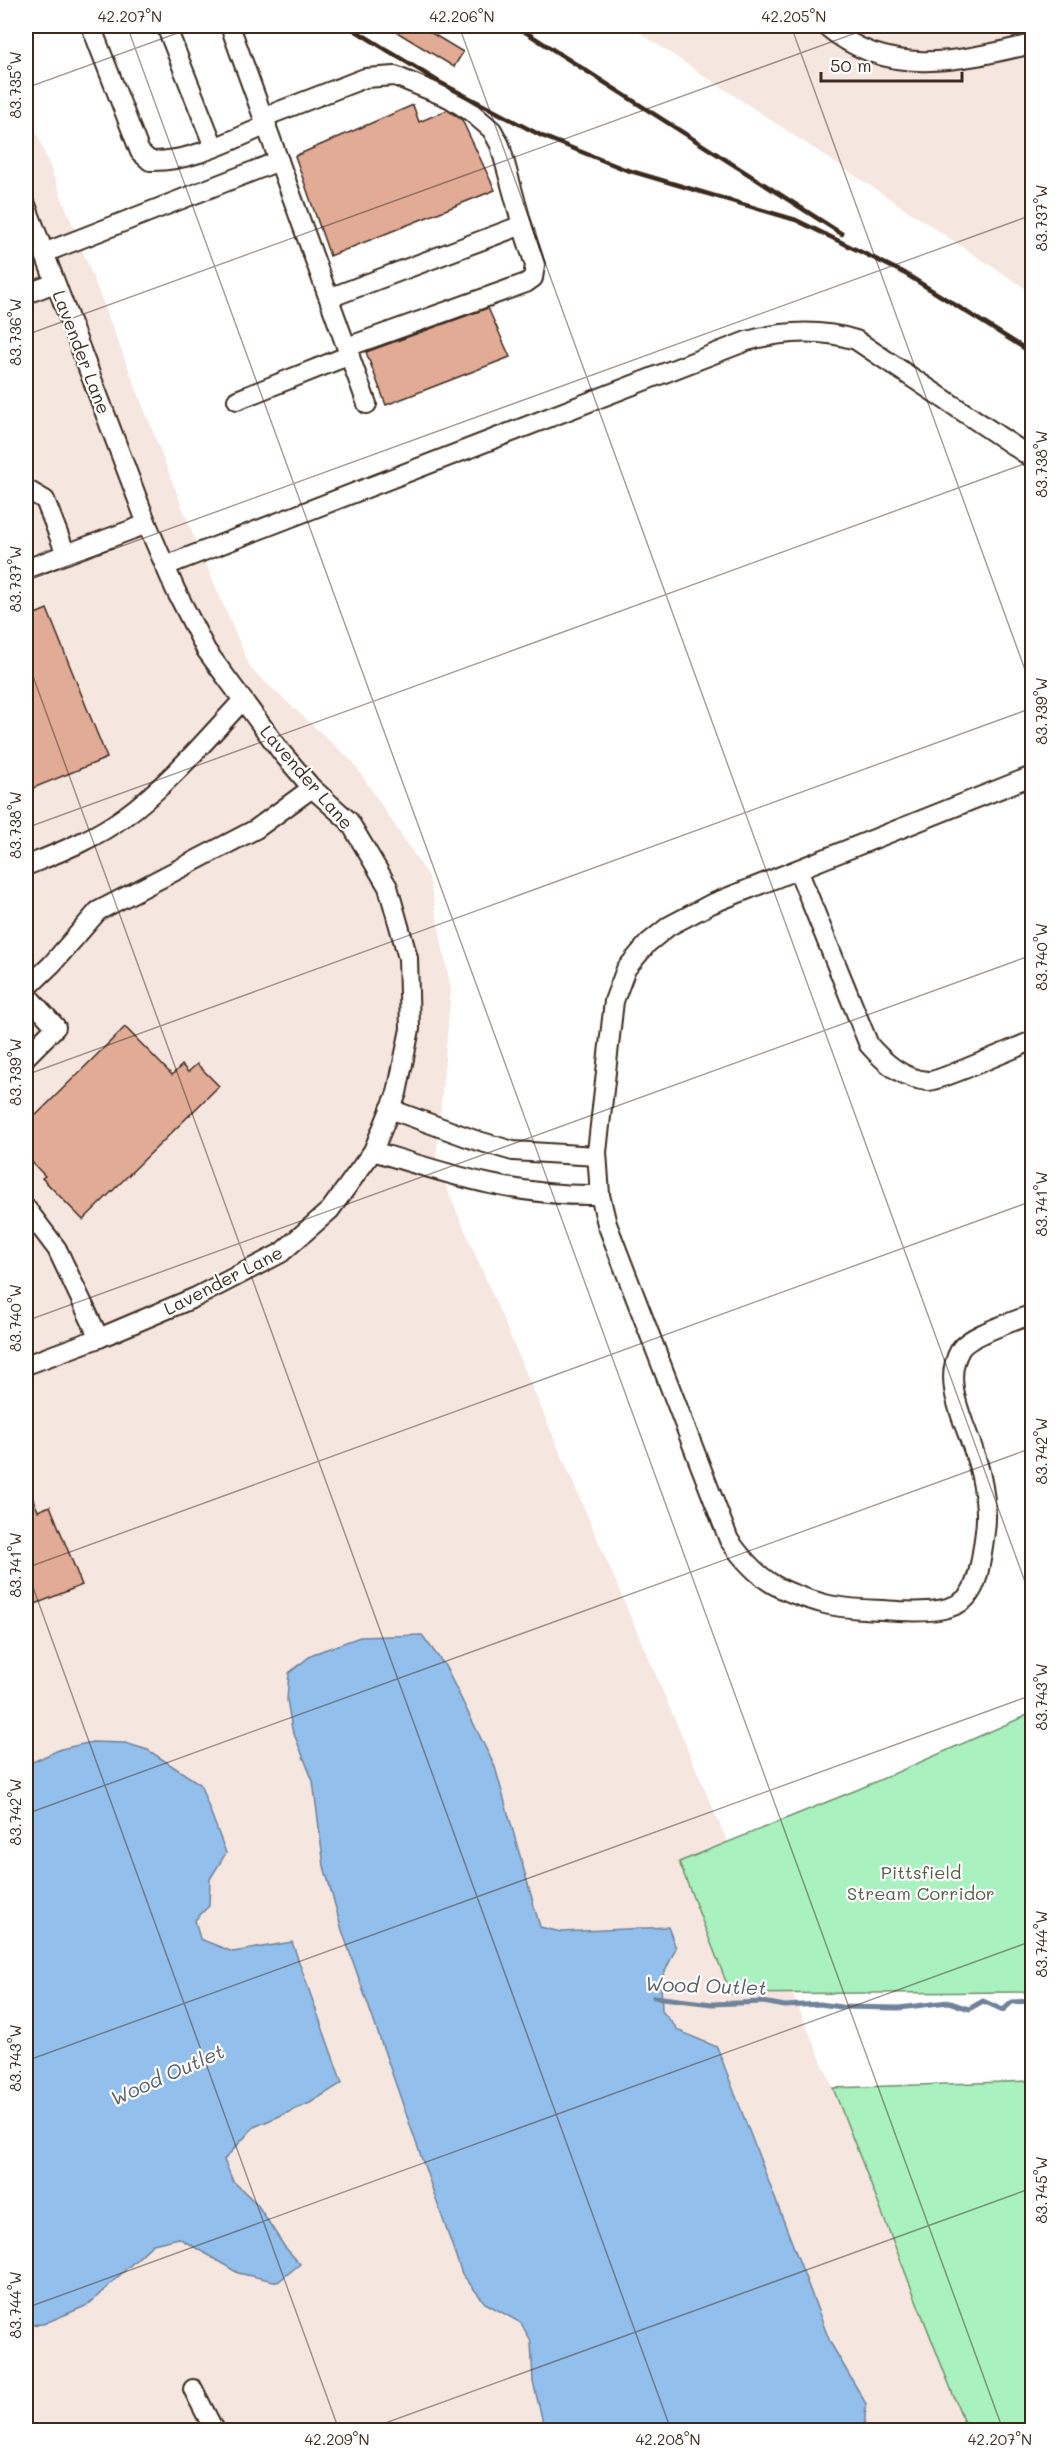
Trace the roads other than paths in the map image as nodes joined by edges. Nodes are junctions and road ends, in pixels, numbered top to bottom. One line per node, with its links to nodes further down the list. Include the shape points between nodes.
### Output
1 (91, 26): 7 (street, via 140,152 150,161 170,162)
2 (166, 26): 7 (street)
3 (230, 26): 6 (street)
4 (826, 26): 5 (street, via 868,52 926,62 968,59)
5 (1032, 44)
6 (265, 121): 7 (street); 8 (street); 10 (street, via 365,78 395,76 449,98 492,130 500,145)
7 (214, 147)
8 (279, 161): 11 (street); 14 (street)
9 (26, 205): 11 (street, Lavender Lane)
10 (522, 225): 14 (street); 15 (street, via 535,265 533,278)
11 (44, 253): 12 (street, Lavender Lane)
12 (55, 283): 13 (street); 20 (street, Lavender Lane)
13 (26, 294)
14 (329, 298): 15 (street)
15 (349, 351): 16 (street); 17 (street)
16 (237, 400)
17 (367, 404)
18 (1032, 458): 22 (street, via 856,340 805,332 765,336)
19 (26, 489): 21 (street, via 45,500)
20 (147, 524): 21 (street); 22 (street, Lavender Lane)
21 (66, 554): 23 (street)
22 (165, 566): 24 (street, Lavender Lane, via 206,650)
23 (26, 569)
24 (242, 701): 26 (street, Lavender Lane); 27 (street, via 158,788 123,818 80,844)
25 (1032, 776): 28 (street)
26 (312, 788): 29 (street, via 256,829 98,911); 33 (street, Lavender Lane, via 349,821 388,887 408,958 410,1029)
27 (26, 866)
28 (798, 870): 31 (street, via 869,1045 885,1063 908,1076 930,1082); 35 (street, via 711,904 669,926 626,969 614,1001)
29 (26, 988)
30 (26, 994): 32 (street, via 56,1027)
31 (1032, 1041)
32 (26, 1057)
33 (390, 1109): 34 (street, Lavender Lane); 35 (street, via 513,1150)
34 (373, 1150): 36 (street, via 509,1190); 39 (street, Lavender Lane, via 330,1210 281,1253 196,1297)
35 (597, 1156): 36 (street)
36 (600, 1195): 38 (street, via 607,1224 729,1540 746,1563 767,1581 793,1595 830,1605 929,1612 969,1595 978,1574 987,1526 976,1456 954,1395 954,1370 960,1350 969,1340)
37 (26, 1208): 39 (street, via 57,1249)
38 (1032, 1314)
39 (99, 1338): 40 (street, Lavender Lane)
40 (26, 1365)
41 (193, 2389): 42 (street)
42 (214, 2430)

